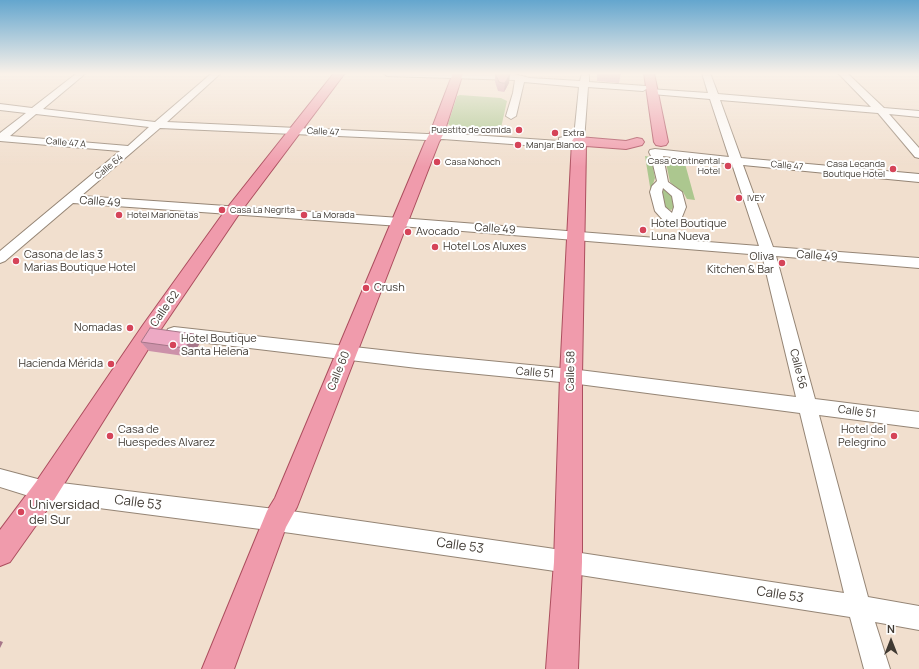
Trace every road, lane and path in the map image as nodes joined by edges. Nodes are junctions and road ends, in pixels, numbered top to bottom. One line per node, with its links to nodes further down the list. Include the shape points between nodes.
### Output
1 (44, 104): 13 (street)
2 (180, 104): 17 (street, Calle 64)
3 (316, 104): 18 (main road, Calle 62)
4 (447, 104): 19 (main road, Calle 60)
5 (514, 104): 16 (street)
6 (582, 104): 21 (street, Calle 58)
7 (648, 104): 22 (main road)
8 (648, 104): 22 (main road)
9 (717, 104): 25 (street, Calle 56)
10 (806, 104): 14 (street)
11 (874, 104): 14 (street)
12 (0, 106): 13 (street, Calle 47)
13 (36, 111): 17 (street, Calle 47); 20 (street)
14 (881, 111): 15 (street); 24 (street)
15 (919, 114)
16 (511, 116)
17 (158, 125): 18 (street, Calle 47); 23 (street, Calle 64)
18 (296, 130): 19 (street, Calle 47); 29 (main road, Calle 62)
19 (437, 132): 21 (street, Calle 47); 31 (main road, Calle 60)
20 (1, 138): 23 (street, Calle 47 A)
21 (579, 144): 22 (main road, Calle 47); 32 (main road, Calle 58)
22 (649, 146): 25 (street, Calle 47, via 675,155); 27 (street, via 657,156)
23 (130, 149): 28 (street, Calle 64)
24 (919, 156)
25 (736, 161): 26 (street, Calle 47); 34 (street, Calle 56)
26 (919, 178)
27 (663, 184): 30 (street, via 657,188 657,202 662,212); 30 (street, via 674,190 680,202 678,214)
28 (70, 200): 29 (street, Calle 49); 35 (street, Calle 64)
29 (234, 211): 31 (street, Calle 49); 37 (main road, Calle 62)
30 (670, 218): 33 (street)
31 (400, 222): 32 (street, Calle 49); 38 (main road, Calle 60)
32 (575, 236): 33 (street, Calle 49); 39 (main road, Calle 58)
33 (676, 245): 34 (street, Calle 49)
34 (768, 252): 36 (street, Calle 49); 40 (street, Calle 56)
35 (0, 258)
36 (919, 263)
37 (150, 330): 38 (street, Calle 51); 43 (main road, Calle 62)
38 (346, 354): 39 (street, Calle 51); 44 (main road, Calle 60)
39 (571, 376): 40 (street, Calle 51); 46 (main road, Calle 58)
40 (808, 405): 41 (street, Calle 51); 47 (street, Calle 56)
41 (919, 420)
42 (0, 478): 43 (street, Calle 53)
43 (46, 491): 44 (street, Calle 53); 45 (main road, Calle 62)
44 (276, 520): 46 (street, Calle 53); 49 (main road, Calle 60)
45 (0, 552)
46 (568, 562): 47 (street, Calle 53); 50 (main road, Calle 58)
47 (859, 607): 48 (street, Calle 53); 51 (street, Calle 56)
48 (919, 618)
49 (218, 669)
50 (562, 669)
51 (877, 669)

